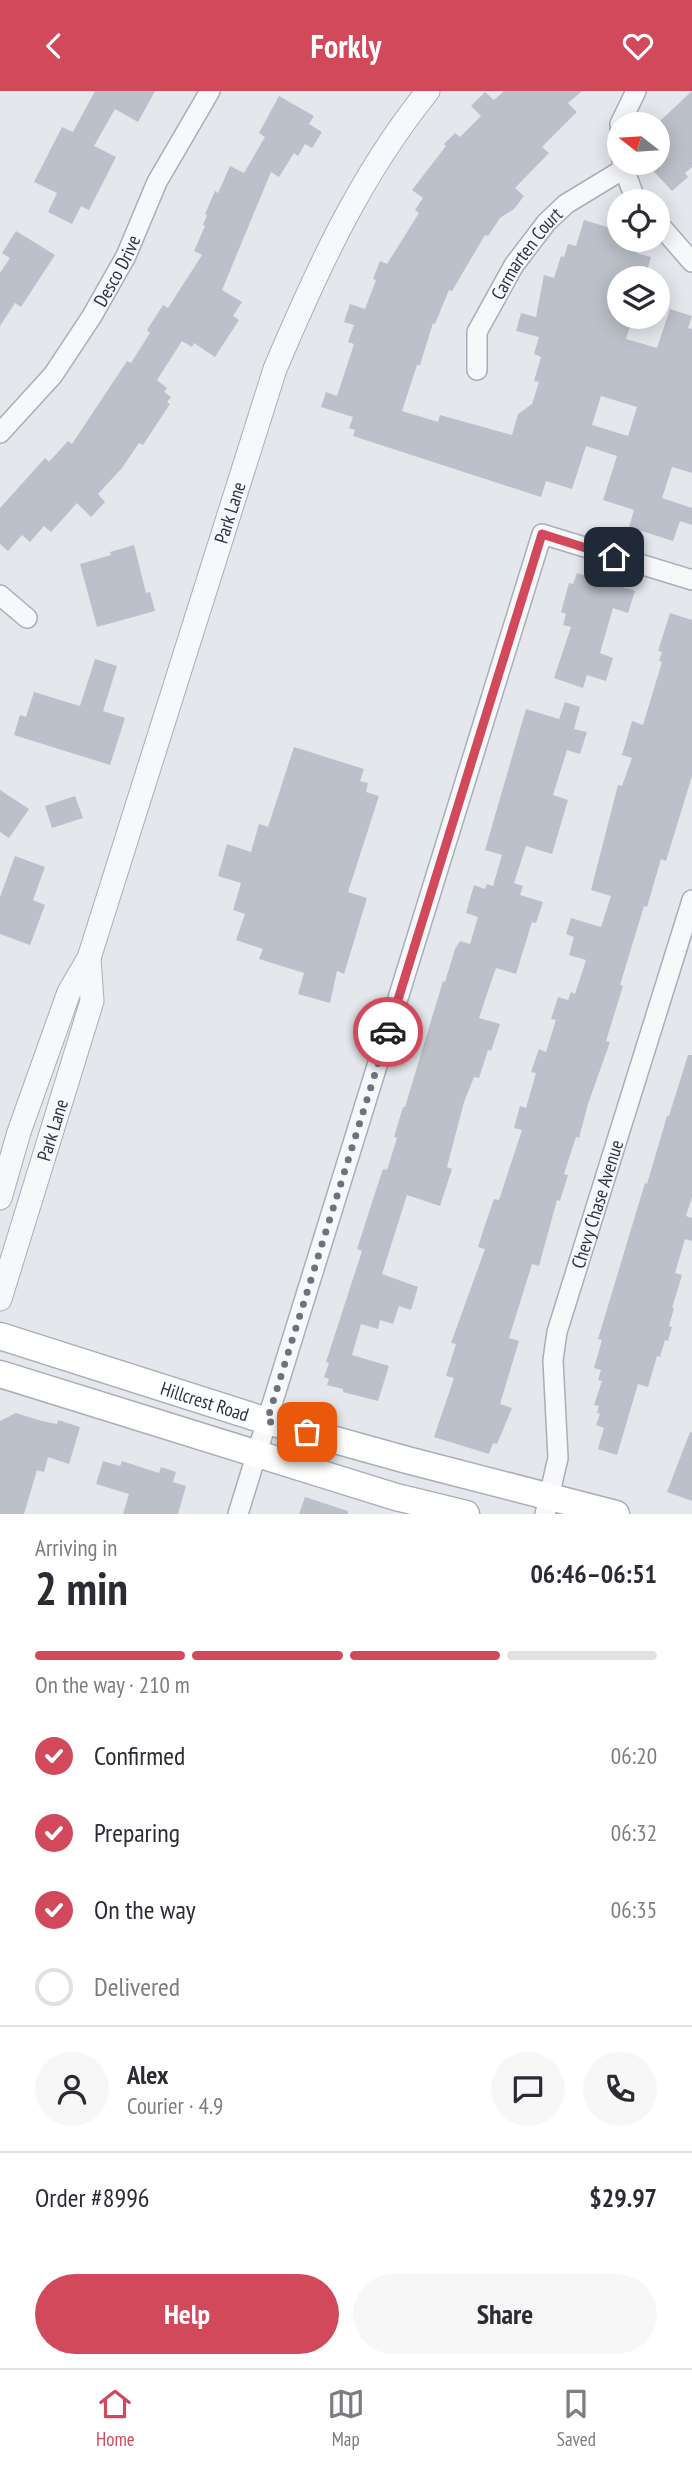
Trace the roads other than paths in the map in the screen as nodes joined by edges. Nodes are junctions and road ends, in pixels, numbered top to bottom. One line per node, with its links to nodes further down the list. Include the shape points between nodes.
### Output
1 (210, 91): 9 (street, Desco Drive, via 157,182 126,256 92,316 53,375)
2 (428, 91): 14 (street, Park Lane, via 363,183 313,279 275,369)
3 (636, 91): 4 (street)
4 (626, 112)
5 (609, 175): 8 (street, Carmarten Court, via 546,223 514,265 477,333)
6 (670, 237): 7 (street)
7 (692, 262)
8 (477, 370)
9 (0, 433)
10 (692, 580): 19 (street, via 542,534)
11 (0, 595): 12 (street)
12 (27, 618)
13 (692, 900): 21 (street, Chevy Chase Avenue, via 557,1332 553,1360 558,1458)
14 (89, 958): 15 (street, Park Lane, via 69,992); 16 (street, Park Lane, via 92,1001)
15 (0, 1198)
16 (0, 1299)
17 (0, 1336): 19 (main road, Hillcrest Road)
18 (0, 1374): 20 (main road, Hillcrest Road)
19 (267, 1421): 20 (street); 21 (main road, Hillcrest Road)
20 (256, 1455): 22 (street); 23 (main road, Hillcrest Road)
21 (548, 1506): 24 (main road, Hillcrest Road)
22 (238, 1514)
23 (467, 1514)
24 (616, 1514)

